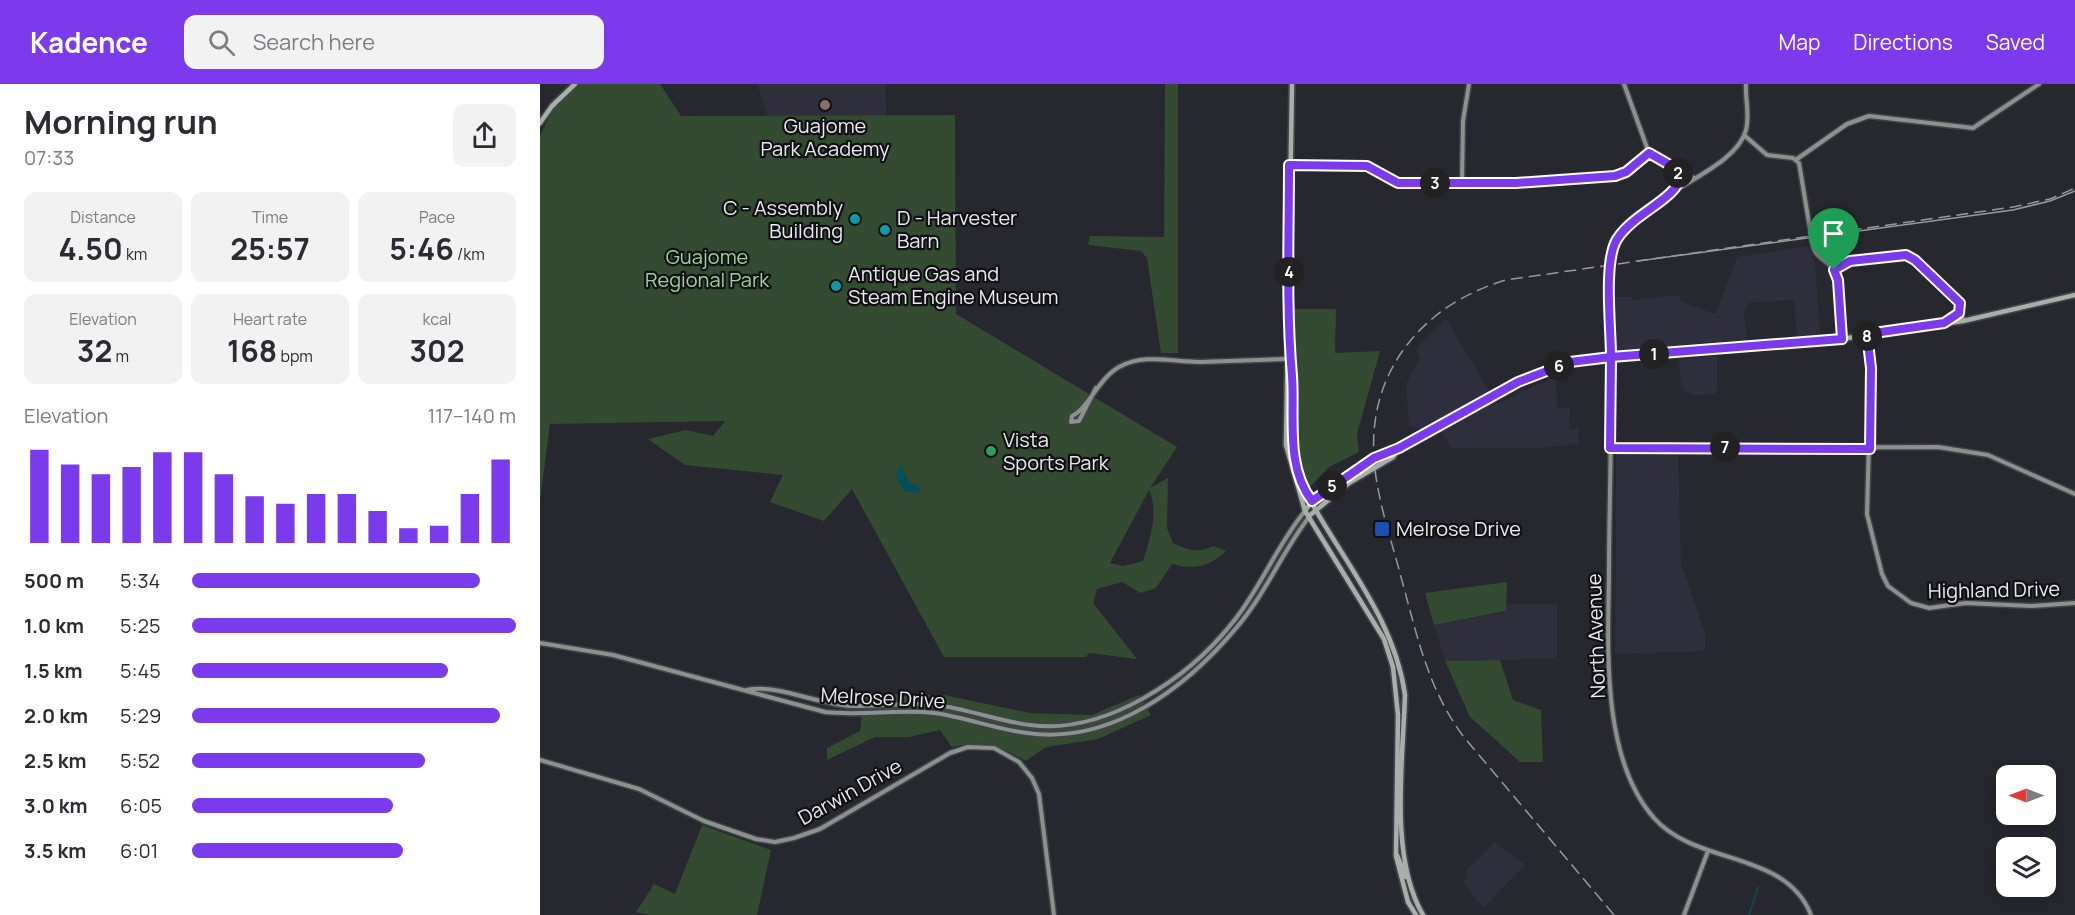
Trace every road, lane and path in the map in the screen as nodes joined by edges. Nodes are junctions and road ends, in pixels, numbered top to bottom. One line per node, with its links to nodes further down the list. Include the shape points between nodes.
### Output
1 (574, 84): 7 (main road)
2 (1292, 84): 11 (main road)
3 (1469, 84): 14 (street, via 1463,121)
4 (1624, 84): 9 (street)
5 (1746, 84): 8 (street)
6 (2040, 84): 10 (street, via 1972,128 1869,116 1847,124)
7 (540, 123)
8 (1744, 135): 10 (street, via 1771,157); 13 (street, North Avenue, via 1726,155)
9 (1649, 153): 12 (street); 14 (street, via 1615,176)
10 (1797, 159): 16 (street, via 1813,247)
11 (1289, 165): 14 (street, via 1363,165 1398,183); 24 (main road)
12 (1675, 168): 13 (street); 15 (street, via 1680,176)
13 (1694, 178): 15 (street, North Avenue)
14 (1462, 183)
15 (1676, 190): 23 (street, North Avenue, via 1640,214 1618,238 1611,255)
16 (1834, 270): 18 (street, via 1850,261 1906,255); 22 (street)
17 (2075, 295): 19 (main road)
18 (1960, 303): 19 (street); 20 (main road, via 1959,313)
19 (1963, 321): 20 (main road)
20 (1944, 323): 21 (main road)
21 (1867, 334): 22 (main road); 28 (street, Highland Drive, via 1871,368)
22 (1842, 339): 23 (main road)
23 (1611, 357): 26 (main road, via 1570,362 1533,375); 27 (street, North Avenue)
24 (1289, 359): 25 (street, via 1143,359 1118,368); 30 (main road, via 1296,464); 32 (main road, via 1286,445)
25 (1096, 388): 25 (street, via 1080,413 1072,416 1071,422 1078,421)
26 (1399, 448): 30 (main road, via 1374,458); 31 (main road, Melrose Drive, via 1393,457 1349,483)
27 (1610, 448): 28 (street); 40 (street, North Avenue, via 1608,673 1624,762 1636,793 1655,819 1684,841)
28 (1870, 449): 29 (street, via 1938,447 1981,453); 36 (street, Highland Drive, via 1870,532 1882,574 1900,597 1929,608 1966,603)
29 (2075, 494)
30 (1312, 501): 31 (main road); 32 (main road, Melrose Drive)
31 (1316, 509): 33 (main road, Melrose Drive); 35 (main road)
32 (1305, 511): 33 (main road); 38 (street, Melrose Drive, via 1250,599 1212,645 1154,691 1101,719 1047,726 936,705 827,704 759,687)
33 (1309, 516): 34 (main road); 38 (street, Melrose Drive, via 1257,601 1218,649 1159,698 1101,727 1046,735 934,713 851,715 758,696)
34 (1348, 578): 35 (main road, via 1365,602); 41 (main road, via 1383,639 1393,668 1398,715)
35 (1371, 603): 42 (main road, via 1396,650 1405,695 1402,855)
36 (2075, 603)
37 (540, 642): 38 (street, Melrose Drive, via 613,655)
38 (747, 690)
39 (540, 760): 43 (street, Darwin Drive, via 639,789 704,821 756,840 775,842 820,829 950,753 968,747 994,748 1020,762 1036,785)
40 (1708, 851): 46 (street); 47 (street, North Avenue, via 1784,879)
41 (1396, 854): 42 (main road); 44 (main road, via 1402,883)
42 (1408, 879): 45 (main road)
43 (1054, 915)
44 (1416, 915)
45 (1423, 915)
46 (1684, 915)
47 (1811, 915)

